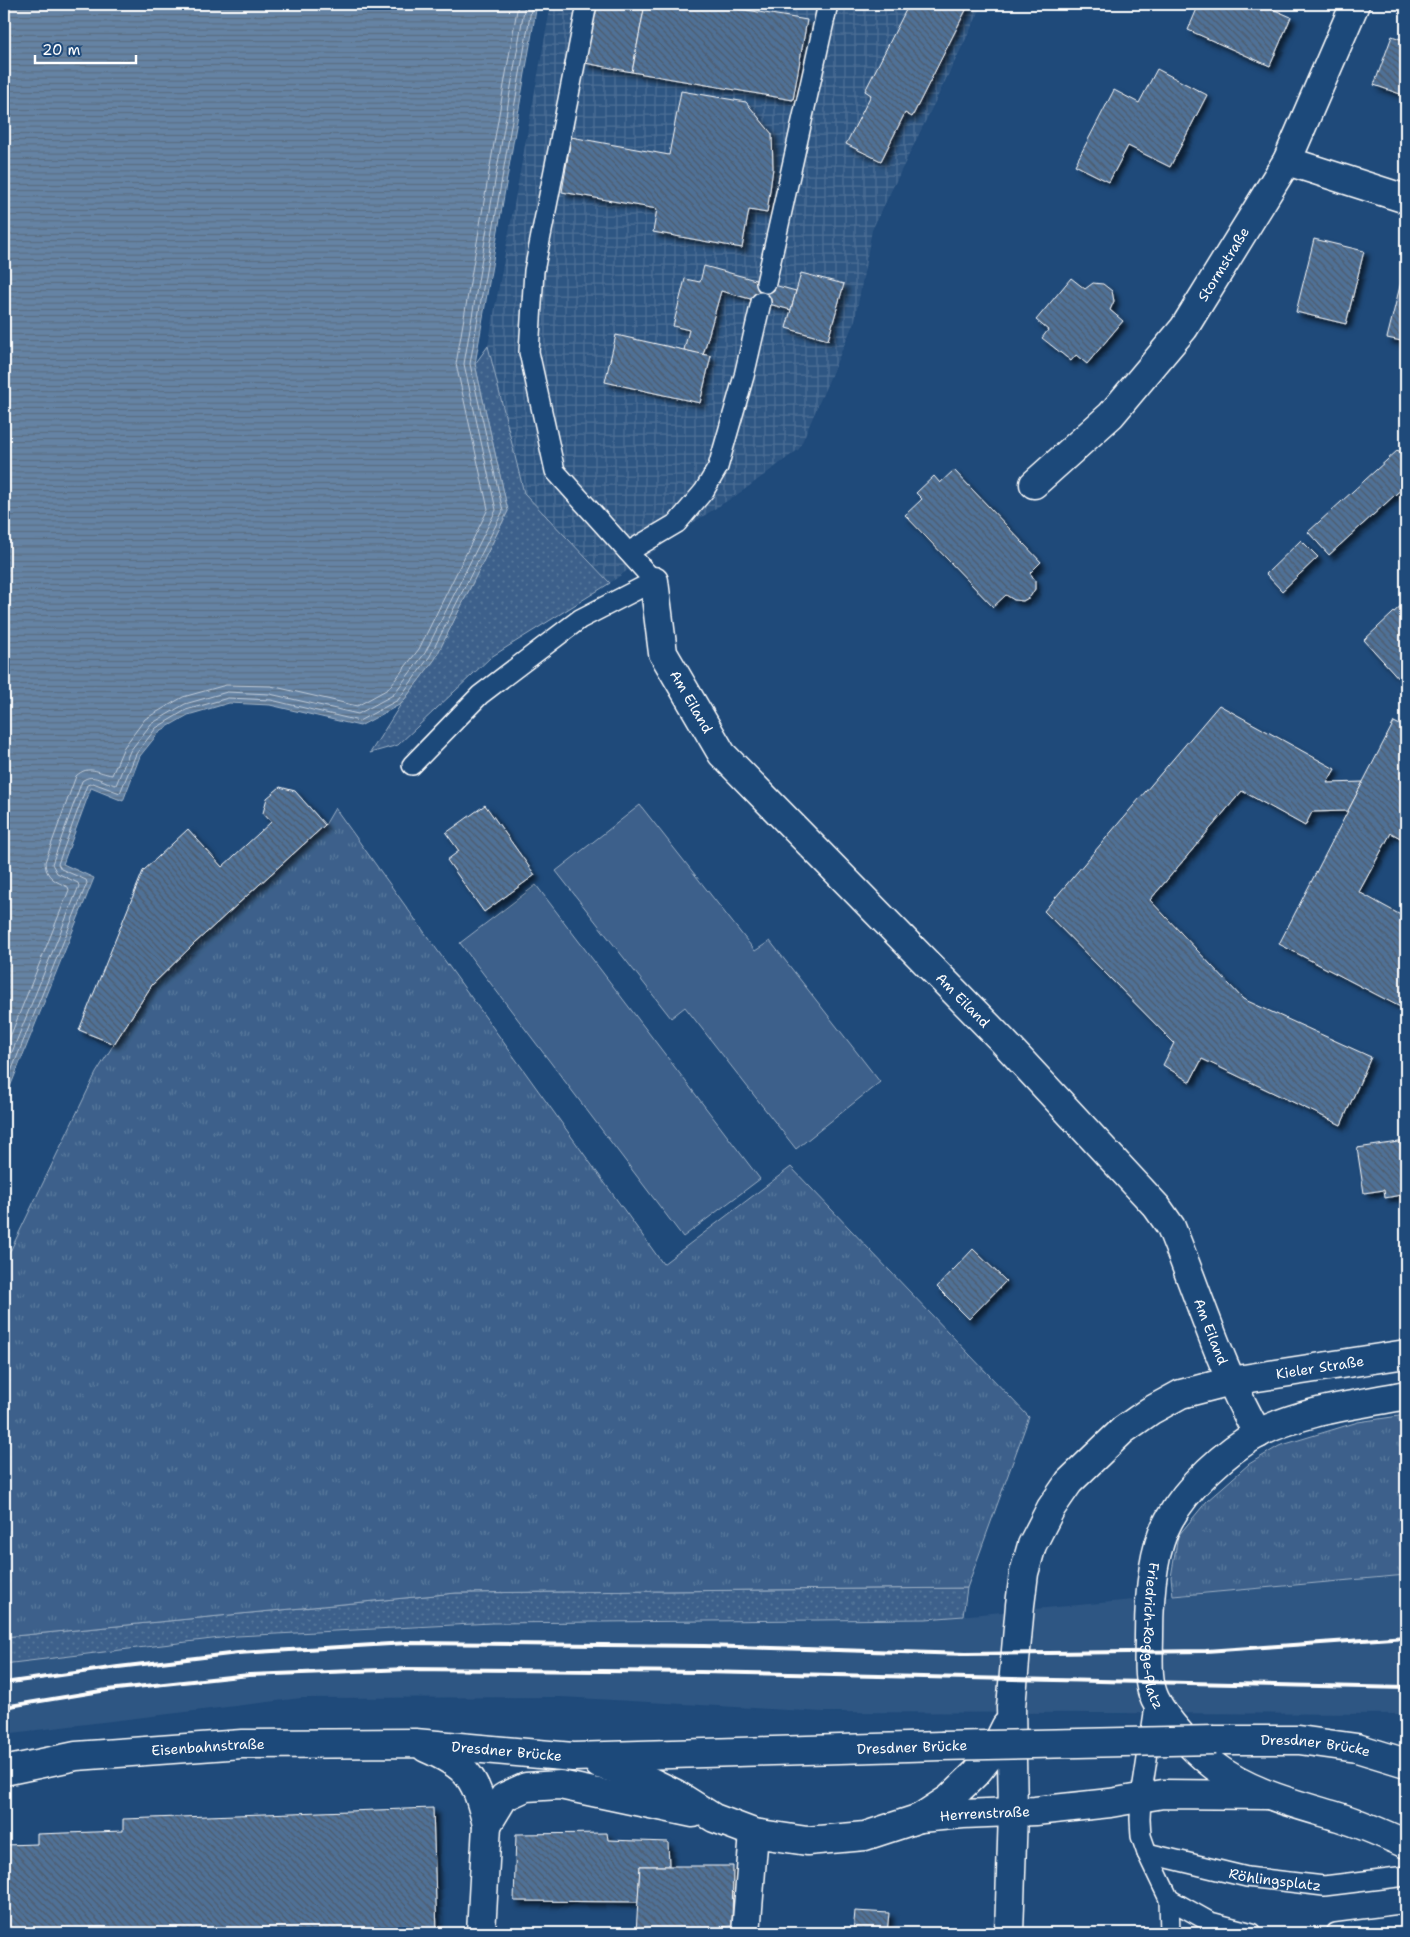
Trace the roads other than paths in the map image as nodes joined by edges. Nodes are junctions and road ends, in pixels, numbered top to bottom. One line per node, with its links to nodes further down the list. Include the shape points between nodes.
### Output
1 (587, 4): 9 (lane, via 534,271 529,352 555,471)
2 (828, 4): 6 (lane)
3 (1355, 4): 4 (main road, Stormstraße)
4 (1288, 161): 5 (main road); 8 (main road, Stormstraße, via 1184,328 1111,415)
5 (1406, 199)
6 (766, 283)
7 (761, 302): 9 (lane, via 718,467 704,491 677,523)
8 (1034, 484)
9 (628, 552): 10 (lane)
10 (654, 581): 11 (lane, via 580,619 480,695); 13 (main road, Am Eiland, via 663,653 722,754 1000,1039 1157,1207 1171,1227)
11 (412, 765)
12 (1406, 1354): 13 (main road, Kieler Straße)
13 (1232, 1381): 15 (main road, Am Eiland); 17 (main road, via 1181,1394 1150,1411 1123,1430 1069,1482 1050,1508 1032,1545 1024,1573)
14 (1406, 1394): 15 (main road, via 1297,1418)
15 (1258, 1434): 16 (main road, Friedrich-Rogge-Platz, via 1206,1473 1168,1520 1159,1547 1149,1607 1149,1670)
16 (1156, 1700): 22 (main road, Friedrich-Rogge-Platz, via 1192,1746 1214,1766); 23 (lane)
17 (1011, 1707): 24 (main road); 26 (main road, via 1005,1730 976,1773 949,1799)
18 (415, 1743): 19 (main road, Dresdner Brücke); 21 (main road, Eisenbahnstraße, via 242,1744 76,1756); 27 (main road, via 448,1758 469,1775 481,1798)
19 (573, 1757): 20 (main road, Dresdner Brücke, bridge, via 1215,1740 1309,1742 1357,1748); 25 (main road, Herrenstraße, via 637,1775)
20 (1406, 1763)
21 (4, 1771)
22 (1267, 1795): 23 (main road, Herrenstraße, via 1163,1794); 29 (main road, Herrenstraße, via 1341,1818)
23 (1141, 1798): 24 (main road, Herrenstraße); 30 (lane, via 1140,1828)
24 (1013, 1812): 26 (main road, Herrenstraße); 36 (main road)
25 (714, 1818): 27 (main road, via 560,1786 526,1787 504,1797); 28 (main road, Herrenstraße)
26 (920, 1818): 28 (main road, Herrenstraße, via 866,1836 807,1841)
27 (487, 1825): 34 (main road)
28 (754, 1833): 35 (main road)
29 (1406, 1844)
30 (1146, 1852): 31 (lane, Röhlingsplatz, via 1247,1877 1324,1886); 32 (lane)
31 (1406, 1876)
32 (1169, 1899): 37 (lane); 38 (lane, via 1210,1922)
33 (1406, 1924): 39 (lane)
34 (481, 1933)
35 (746, 1933)
36 (1009, 1933)
37 (1170, 1933)
38 (1252, 1933)
39 (1336, 1933)

